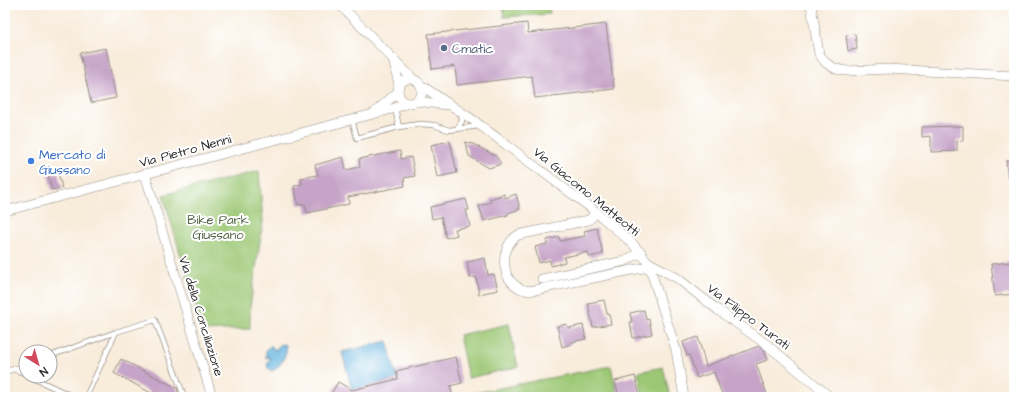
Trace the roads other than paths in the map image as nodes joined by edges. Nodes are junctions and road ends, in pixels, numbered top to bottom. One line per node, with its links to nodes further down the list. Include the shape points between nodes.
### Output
1 (340, 5): 3 (street)
2 (811, 5): 4 (street, via 819,54 826,63 836,69 888,69)
3 (392, 58): 5 (street); 7 (street)
4 (1014, 76)
5 (412, 78): 6 (street); 7 (street, via 404,80)
6 (422, 86): 8 (street, via 422,94); 10 (street, Via Giacomo Matteotti)
7 (398, 89): 8 (street, via 401,99); 11 (street, Via Pietro Nenni)
8 (412, 102): 9 (street, Via Pietro Nenni); 10 (street, Via Giacomo Matteotti)
9 (394, 108): 11 (street, Via Pietro Nenni); 14 (lane)
10 (455, 108): 13 (street, Via Giacomo Matteotti); 15 (lane, via 462,116)
11 (372, 114): 12 (street, Via Pietro Nenni)
12 (352, 119): 14 (lane, via 357,138); 16 (street, Via Pietro Nenni)
13 (482, 126): 15 (lane); 18 (street, Via Giacomo Matteotti)
14 (399, 127): 15 (lane, via 420,124 449,130)
15 (457, 129)
16 (145, 174): 17 (street, Via Pietro Nenni); 32 (street, Via della Conciliazione)
17 (5, 211)
18 (595, 211): 19 (street, Via Giacomo Matteotti); 20 (street, via 588,220 518,235 512,239 504,262 505,271 513,284 526,290 535,290)
19 (641, 252): 20 (street, Via Giacomo Matteotti); 21 (street, via 625,261)
20 (649, 265): 33 (street, Via Giacomo Matteotti, via 676,350); 34 (street, Via Filippo Turati, via 678,278 766,344)
21 (542, 279)
22 (116, 332): 23 (lane); 29 (lane, via 155,320); 31 (lane)
23 (58, 353)
24 (18, 368): 25 (lane)
25 (14, 369): 26 (lane); 27 (lane)
26 (18, 371)
27 (5, 372)
28 (47, 384): 30 (lane)
29 (184, 396)
30 (74, 397)
31 (86, 397)
32 (212, 397)
33 (684, 397)
34 (830, 397)

